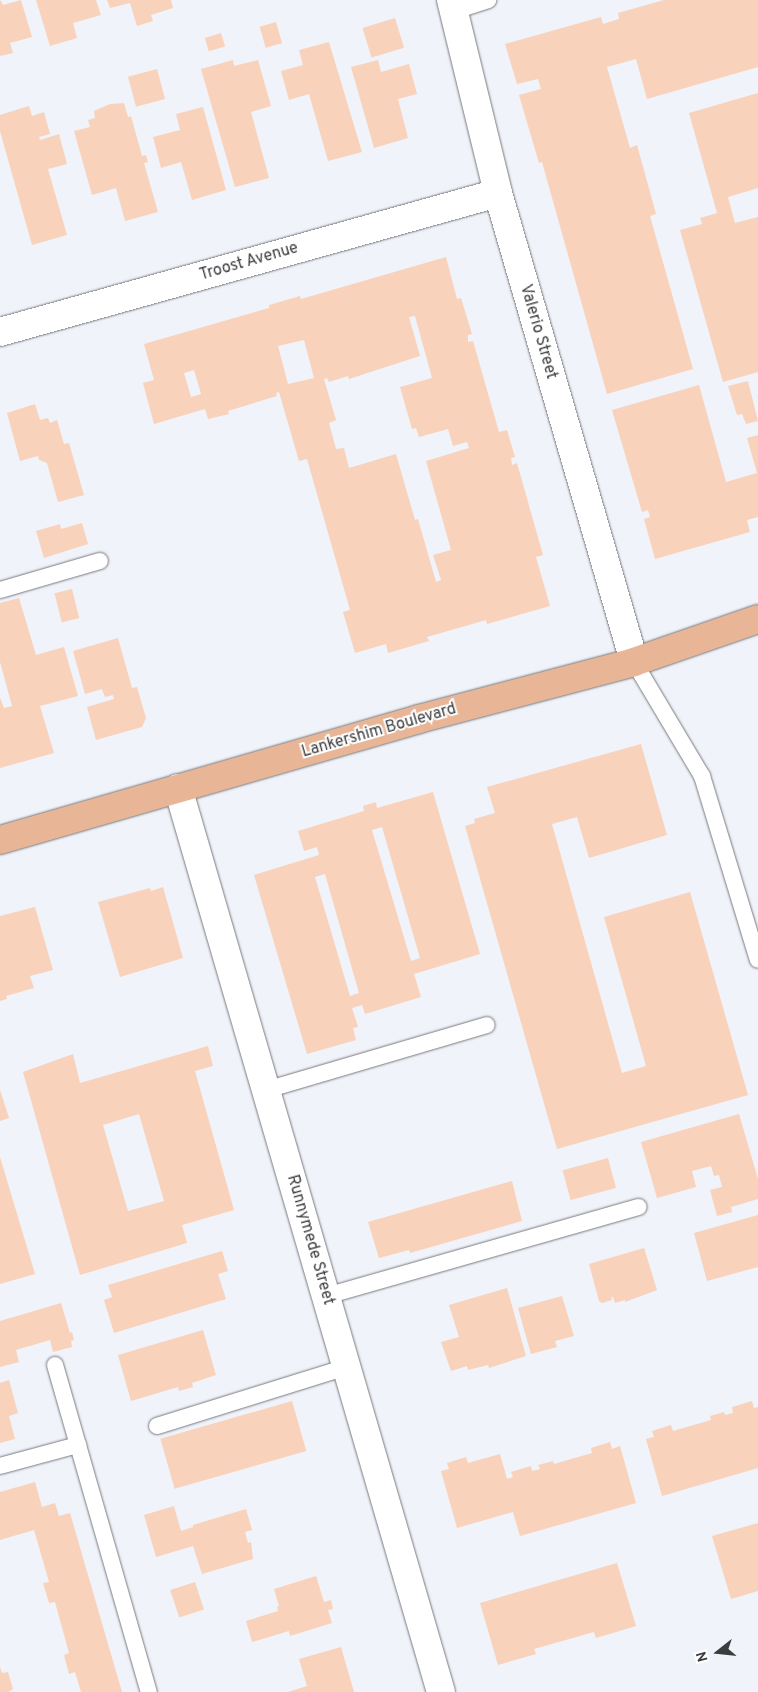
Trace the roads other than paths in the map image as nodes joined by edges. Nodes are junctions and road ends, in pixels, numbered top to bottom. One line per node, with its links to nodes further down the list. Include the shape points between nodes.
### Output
1 (488, 0): 2 (lane)
2 (453, 5): 3 (street, Valerio Street)
3 (498, 193): 4 (street, Troost Avenue); 8 (street, Valerio Street)
4 (0, 332)
5 (100, 561): 6 (lane)
6 (0, 590)
7 (758, 620): 8 (main road, Lankershim Boulevard)
8 (634, 662): 9 (main road, Lankershim Boulevard); 11 (lane, via 702,776)
9 (178, 788): 10 (main road, Lankershim Boulevard); 13 (street, Runnymede Street)
10 (0, 840)
11 (758, 960)
12 (487, 1025): 13 (lane)
13 (266, 1090): 15 (street, Runnymede Street)
14 (639, 1207): 15 (lane)
15 (326, 1296): 17 (street, Runnymede Street)
16 (55, 1365): 19 (lane)
17 (347, 1367): 18 (lane); 22 (street, Runnymede Street)
18 (157, 1426)
19 (78, 1445): 20 (lane); 21 (lane)
20 (0, 1466)
21 (149, 1692)
22 (441, 1692)

